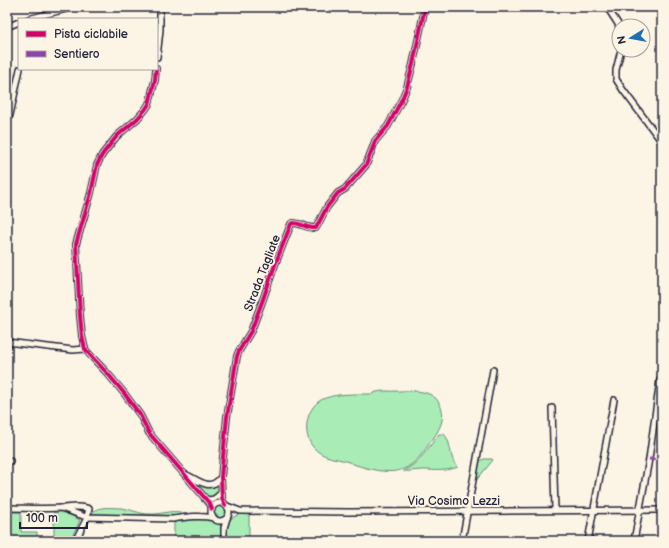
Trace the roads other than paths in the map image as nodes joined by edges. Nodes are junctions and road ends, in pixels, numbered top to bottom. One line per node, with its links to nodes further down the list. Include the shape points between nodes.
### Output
1 (74, 7): 5 (street)
2 (426, 7): 22 (street, Strada Tagliate, via 407,87 388,126 375,141 366,165 345,189 338,193 316,228 291,224 251,331 237,356)
3 (607, 7): 6 (street)
4 (160, 8): 9 (street)
5 (34, 18)
6 (613, 18)
7 (18, 22): 8 (street)
8 (7, 27)
9 (158, 48)
10 (619, 58): 14 (street, via 616,79)
11 (20, 70): 13 (street)
12 (156, 70): 16 (street, via 149,104 137,119 117,136 97,165 76,244 80,316)
13 (10, 114)
14 (662, 142)
15 (7, 342): 16 (street, via 73,350)
16 (85, 349): 21 (street, via 124,393 149,433)
17 (493, 370): 35 (street)
18 (662, 377): 32 (street)
19 (614, 400): 31 (street)
20 (552, 408): 30 (street)
21 (184, 474): 22 (street, via 210,485); 24 (street)
22 (221, 477): 23 (street, Strada Tagliate)
23 (221, 493): 24 (street, via 211,500); 26 (street, Strada Tagliate)
24 (204, 498): 25 (street); 29 (street)
25 (218, 503): 26 (street); 29 (street)
26 (226, 505): 34 (street, Via Cosimo Lezzi, via 235,510); 38 (street)
27 (7, 508): 28 (street)
28 (61, 508): 37 (street); 37 (street, via 80,506 89,509)
29 (212, 509): 36 (street); 39 (street)
30 (555, 510): 31 (street, Via Cosimo Lezzi); 35 (street, Via Cosimo Lezzi)
31 (594, 510): 32 (street, Via Cosimo Lezzi); 45 (street)
32 (640, 510): 33 (street, Via Cosimo Lezzi); 46 (street)
33 (662, 510)
34 (245, 511): 35 (street, Via Cosimo Lezzi); 38 (street, Via Cosimo Lezzi)
35 (468, 511): 44 (street)
36 (200, 516): 37 (street, via 174,519); 39 (street)
37 (86, 517): 42 (street)
38 (228, 517): 40 (street); 41 (street)
39 (214, 518): 40 (street)
40 (221, 521): 41 (street)
41 (224, 528): 43 (street)
42 (75, 541)
43 (224, 541)
44 (462, 541)
45 (588, 541)
46 (634, 541)

